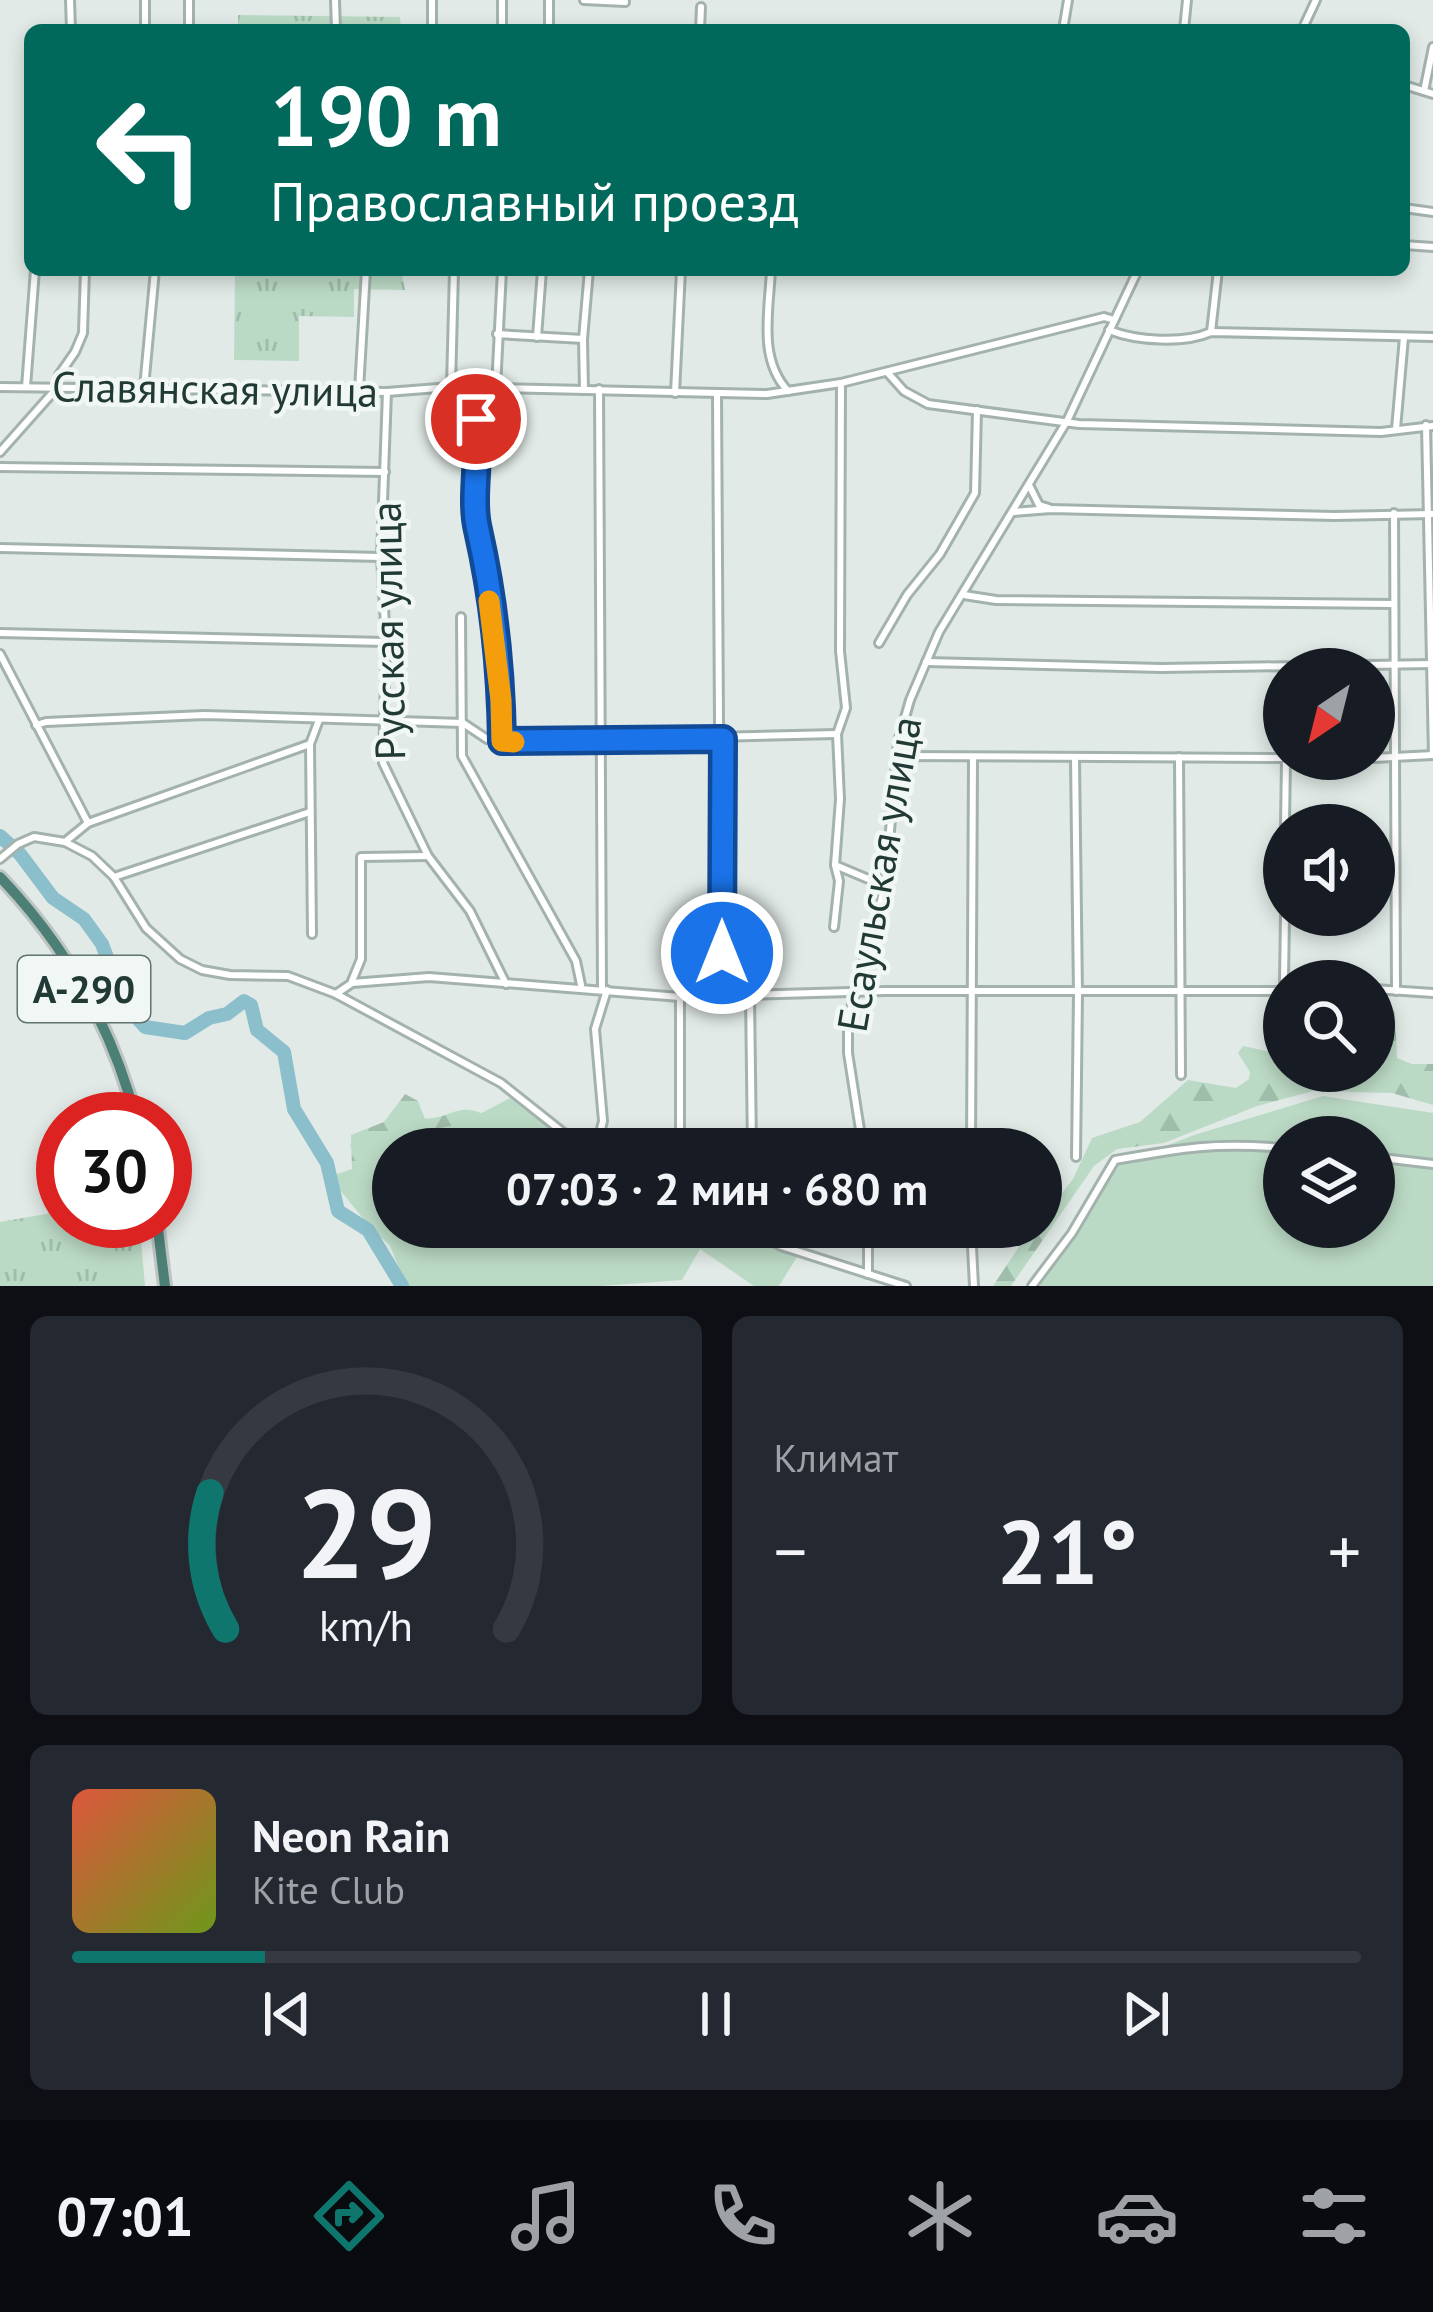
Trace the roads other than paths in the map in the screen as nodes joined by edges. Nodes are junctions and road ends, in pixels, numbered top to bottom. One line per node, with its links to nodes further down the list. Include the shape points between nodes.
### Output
1 (584, 0): 2 (street)
2 (625, 2)
3 (700, 7): 4 (street)
4 (700, 24)
5 (1433, 46): 7 (street)
6 (1410, 88): 7 (street)
7 (1424, 91): 8 (street)
8 (1433, 94)
9 (34, 276): 32 (street)
10 (85, 276): 36 (street, via 83,333)
11 (154, 276): 34 (street)
12 (366, 276): 39 (street)
13 (454, 276): 33 (street)
14 (502, 276): 24 (street)
15 (542, 276): 27 (street)
16 (589, 276): 28 (street)
17 (682, 276): 43 (street)
18 (771, 276): 41 (street, via 768,352 772,374)
19 (1135, 276): 21 (street, Есаульская улица)
20 (1217, 276): 23 (street)
21 (1114, 320): 22 (street, Есаульская улица); 29 (street, Славянская улица)
22 (1109, 330): 23 (street, via 1136,337); 46 (street, Есаульская улица)
23 (1211, 332): 25 (street)
24 (497, 334): 27 (street); 35 (street)
25 (1404, 336): 26 (street); 48 (street)
26 (1433, 337)
27 (537, 338): 28 (street)
28 (584, 339): 40 (street)
29 (887, 372): 30 (street, Славянская улица); 45 (street, via 916,400)
30 (842, 383): 41 (street, Славянская улица); 76 (street, Есаульская улица, via 846,708)
31 (0, 387): 32 (street, Славянская улица)
32 (26, 387): 36 (street, Славянская улица)
33 (451, 387): 37 (street, Славянская улица); 42 (street, Славянская улица)
34 (145, 388): 36 (street, Славянская улица); 39 (street, Славянская улица)
35 (496, 388): 37 (street, Славянская улица); 40 (street, Славянская улица)
36 (56, 389): 49 (street)
37 (467, 389): 79 (street)
38 (599, 389): 40 (street, Славянская улица); 43 (street, Славянская улица); 77 (street)
39 (359, 390): 42 (street, Славянская улица)
40 (584, 390)
41 (788, 391): 44 (street, Славянская улица)
42 (387, 392): 51 (street, Русская улица)
43 (675, 393): 44 (street, Славянская улица)
44 (717, 395): 78 (street)
45 (977, 410): 46 (street); 65 (street, via 975,493)
46 (1067, 421): 48 (street); 52 (street, Есаульская улица)
47 (1430, 426): 48 (street); 56 (street)
48 (1396, 429)
49 (0, 452)
50 (0, 467): 51 (street)
51 (385, 472): 58 (street, Русская улица)
52 (1029, 485): 53 (street); 54 (street, Есаульская улица)
53 (1051, 509): 54 (street); 55 (street)
54 (1014, 512): 59 (street, Есаульская улица)
55 (1394, 513): 56 (street); 60 (street)
56 (1430, 513): 61 (street)
57 (0, 548): 58 (street)
58 (381, 557): 64 (street, Русская улица)
59 (964, 595): 60 (street); 68 (street, Есаульская улица)
60 (1392, 604): 66 (street)
61 (1431, 604): 70 (street)
62 (460, 617): 74 (street)
63 (0, 633): 64 (street)
64 (386, 642): 72 (street, Русская улица)
65 (880, 643)
66 (1393, 648)
67 (0, 654): 75 (street)
68 (926, 662): 71 (street); 82 (street, Есаульская улица)
69 (1395, 664): 70 (street)
70 (1431, 664): 81 (street)
71 (1263, 666)
72 (382, 719): 73 (street); 74 (street); 92 (street, Русская улица, via 382,763)
73 (319, 720): 75 (street, via 203,715); 80 (street)
74 (463, 723): 79 (street); 102 (street, via 462,756 576,961)
75 (36, 725): 90 (street)
76 (837, 734): 78 (street); 94 (street, Есаульская улица)
77 (603, 739): 78 (street); 79 (street); 104 (street)
78 (723, 739): 114 (street)
79 (502, 741)
80 (310, 744): 89 (street); 90 (street)
81 (1433, 754): 86 (street)
82 (897, 756): 84 (street); 97 (street, Есаульская улица)
83 (1179, 757): 85 (street); 87 (street); 106 (street)
84 (973, 758): 87 (street); 107 (street)
85 (1263, 758)
86 (1395, 758)
87 (1075, 759): 111 (street)
88 (1394, 780): 105 (street)
89 (310, 812): 96 (street); 99 (street)
90 (88, 824): 91 (street)
91 (65, 842): 93 (street, via 34,837); 96 (street)
92 (428, 856): 100 (street, via 361,857 361,959); 101 (street, Русская улица, via 470,911)
93 (0, 859)
94 (835, 865): 97 (street); 98 (street, Есаульская улица)
95 (0, 877): 116 (highway, А-290, via 47,929 91,1002)
96 (114, 877): 109 (street, via 146,928 202,970 288,976)
97 (885, 886): 110 (street, Есаульская улица)
98 (834, 927)
99 (312, 934)
100 (352, 982): 101 (street); 109 (street)
101 (506, 983): 102 (street)
102 (581, 987): 104 (street)
103 (1263, 988): 106 (street)
104 (605, 989): 113 (street); 118 (street, via 596,1029)
105 (1396, 991): 108 (street)
106 (1181, 992): 111 (street); 115 (street)
107 (973, 993): 110 (street); 111 (street); 122 (street)
108 (1433, 993)
109 (336, 994): 117 (street, via 501,1083)
110 (854, 994): 112 (street); 121 (street, Есаульская улица, via 848,1053)
111 (1078, 994): 124 (street)
112 (750, 995): 114 (street); 120 (street)
113 (680, 997): 114 (street); 119 (street)
114 (722, 997)
115 (1180, 1075)
116 (129, 1092)
117 (558, 1128)
118 (601, 1128)
119 (680, 1128)
120 (752, 1128)
121 (860, 1128)
122 (971, 1128)
123 (1263, 1146): 135 (street, via 1174,1147 1115,1160)
124 (1076, 1157)
125 (1395, 1159): 126 (street)
126 (1433, 1164)
127 (160, 1248): 132 (highway)
128 (787, 1248): 131 (street)
129 (868, 1248): 131 (street)
130 (972, 1248): 134 (street)
131 (868, 1274): 133 (street)
132 (165, 1286)
133 (907, 1286)
134 (974, 1286)
135 (1032, 1286)

